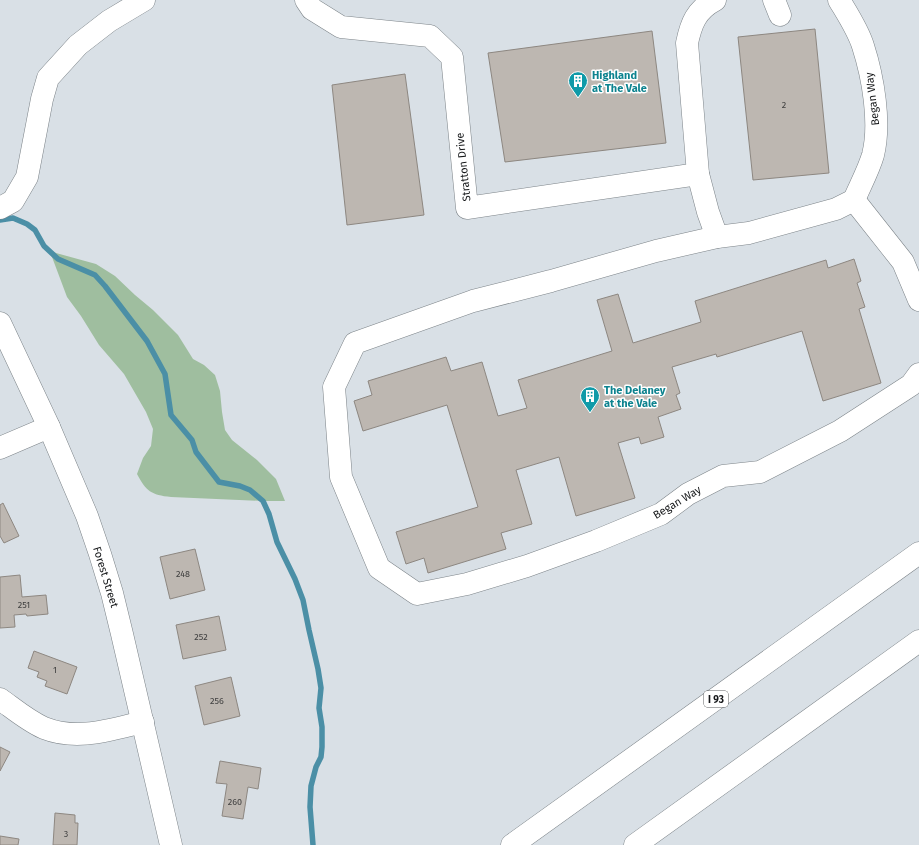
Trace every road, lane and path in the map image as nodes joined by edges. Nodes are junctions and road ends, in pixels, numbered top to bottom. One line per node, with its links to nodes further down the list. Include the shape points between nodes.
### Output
1 (144, 0): 7 (main road, via 109,21 78,45 48,78 28,177 13,201)
2 (306, 0): 5 (main road, Stratton Drive, via 312,9 341,27 430,36 452,57 467,208)
3 (715, 0): 5 (main road, via 700,11 691,25 687,43)
4 (839, 0): 6 (main road, Began Way, via 851,18 863,46 872,81 877,120 873,155)
5 (698, 174): 8 (main road)
6 (854, 200): 8 (main road, via 836,209 749,233); 9 (main road, via 903,262)
7 (0, 208)
8 (717, 237): 11 (main road, Began Way, via 473,301 355,343 334,387 341,477 379,568 417,594 467,584 527,566 661,514 688,494 723,476 760,472 840,432 911,385)
9 (919, 300)
10 (0, 323): 12 (main road, Forest Street)
11 (919, 374)
12 (49, 427): 13 (main road); 17 (main road, Forest Street, via 87,516 100,554)
13 (0, 448)
14 (919, 553): 19 (main road, I 93)
15 (919, 641): 20 (main road)
16 (0, 699): 17 (main road, via 29,720 61,734 85,735)
17 (143, 722): 18 (main road, Forest Street)
18 (171, 845)
19 (512, 845)
20 (635, 845)

